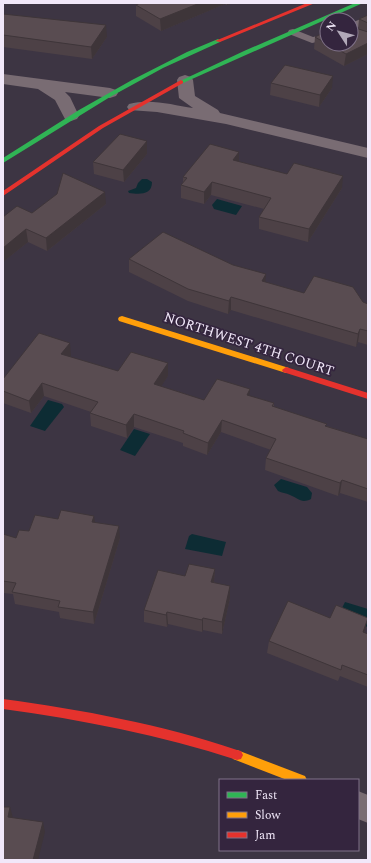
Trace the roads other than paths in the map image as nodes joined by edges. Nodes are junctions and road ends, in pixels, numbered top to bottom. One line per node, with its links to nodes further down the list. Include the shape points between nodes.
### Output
1 (312, 3): 8 (main road, via 197,50)
2 (360, 3): 3 (main road)
3 (293, 32): 4 (lane, via 312,40); 6 (main road)
4 (319, 39)
5 (3, 79): 7 (street)
6 (185, 80): 9 (main road); 11 (street, via 187,98)
7 (44, 86): 8 (street, via 67,86); 10 (street, via 62,97)
8 (110, 93): 10 (main road)
9 (135, 107): 11 (street, via 157,107); 14 (main road)
10 (71, 116): 13 (main road)
11 (226, 119): 12 (street)
12 (368, 153)
13 (3, 161)
14 (3, 194)
15 (122, 318): 16 (main road, NORTHWEST 4TH COURT)
16 (368, 396)
17 (3, 704): 18 (main road, via 136,725 212,746)
18 (298, 779)

